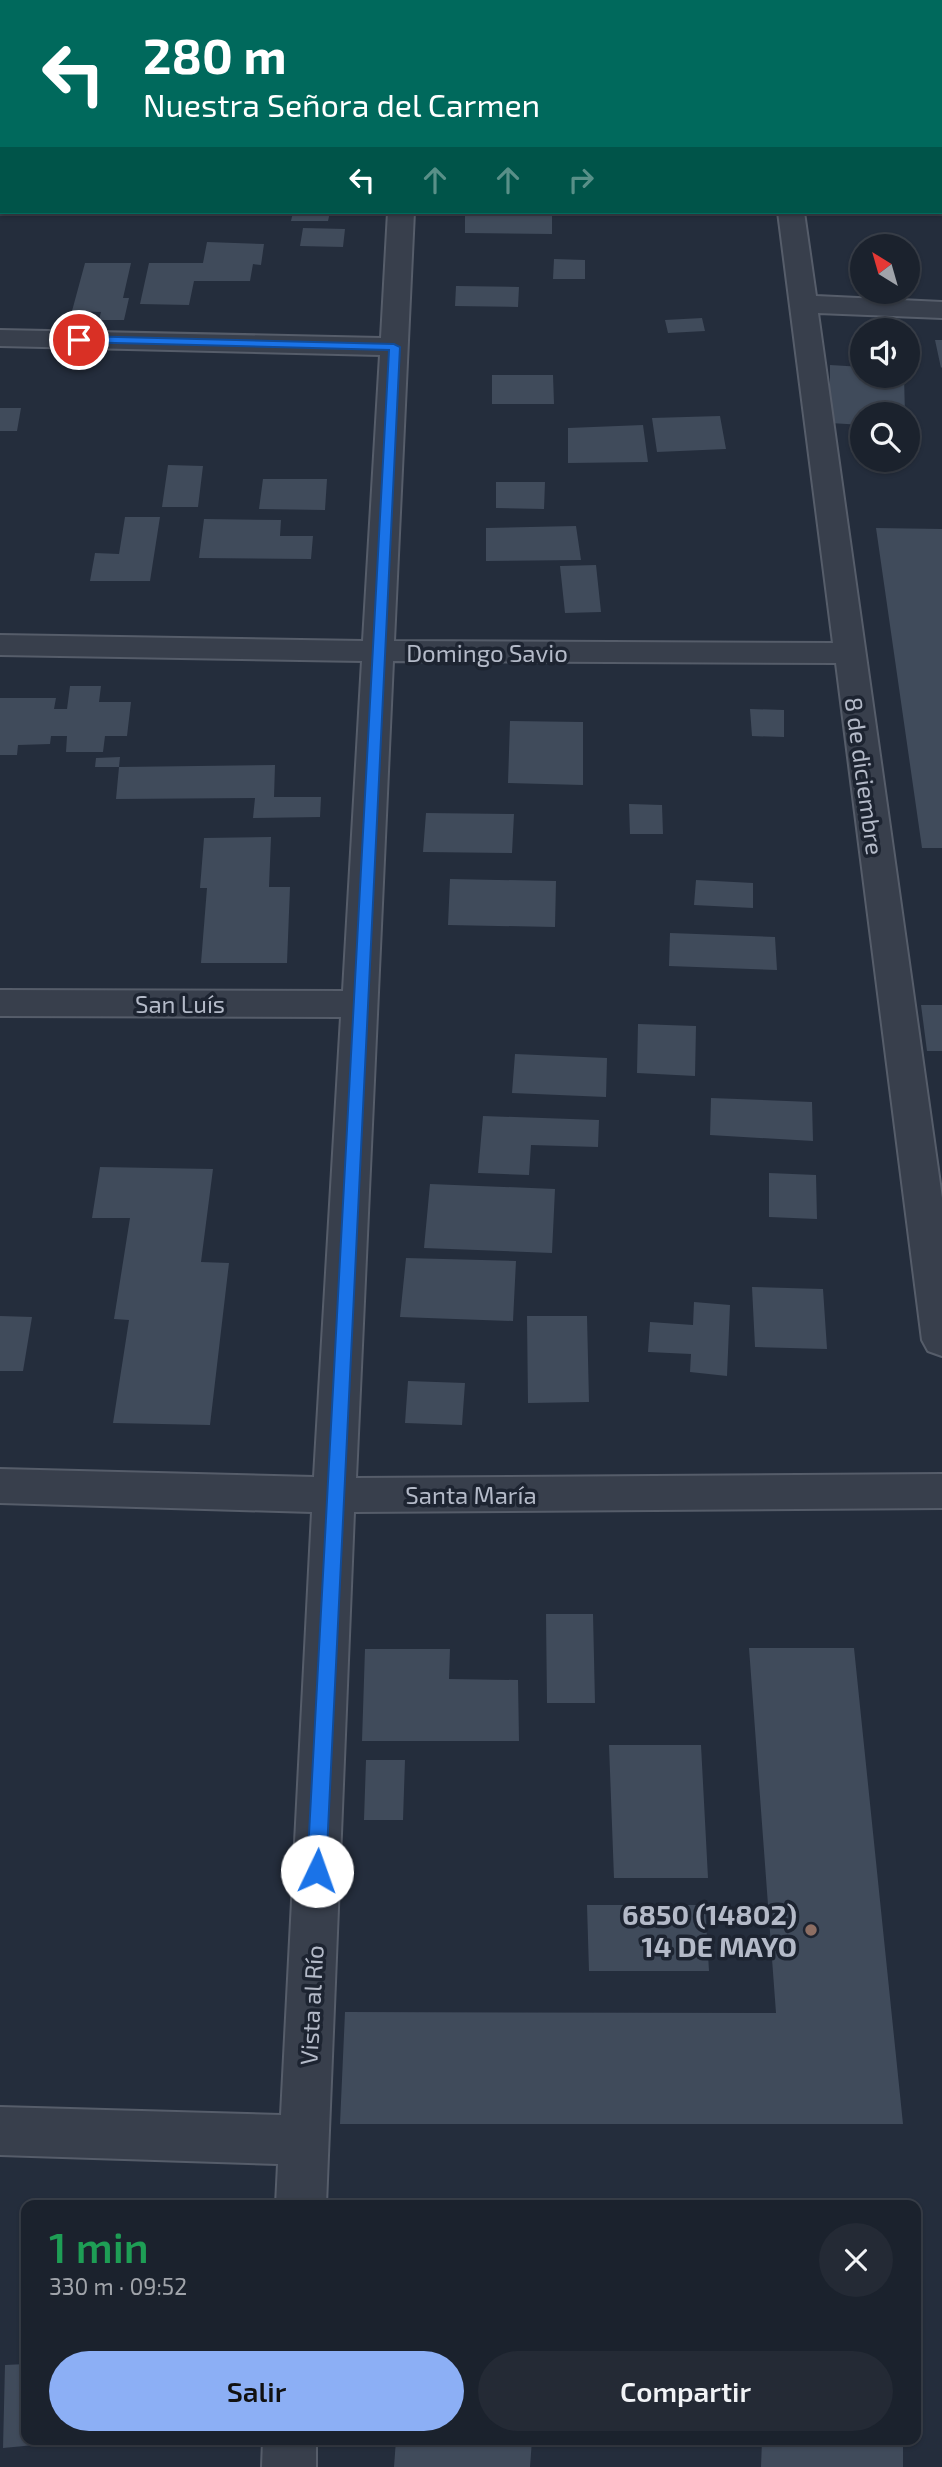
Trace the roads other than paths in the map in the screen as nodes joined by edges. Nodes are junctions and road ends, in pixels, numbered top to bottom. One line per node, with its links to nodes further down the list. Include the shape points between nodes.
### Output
1 (401, 214): 6 (street, Vista al Río)
2 (791, 214): 3 (street, 8 de diciembre)
3 (803, 304): 4 (street); 9 (street, 8 de diciembre)
4 (942, 310)
5 (0, 338): 6 (street)
6 (394, 347): 8 (street, Vista al Río)
7 (0, 645): 8 (street, Domingo Savio)
8 (379, 651): 9 (street, Domingo Savio); 11 (street, Vista al Río)
9 (849, 653): 12 (street, 8 de diciembre)
10 (0, 1003): 11 (street, San Luís)
11 (360, 1004): 15 (street, Vista al Río)
12 (942, 1340)
13 (0, 1486): 15 (street, Santa María)
14 (942, 1491): 15 (street, Santa María)
15 (334, 1495): 17 (street, Vista al Río)
16 (0, 2132): 17 (street)
17 (304, 2140): 18 (street, Vista al Río)
18 (302, 2200)
19 (290, 2445): 20 (street)
20 (289, 2467)

